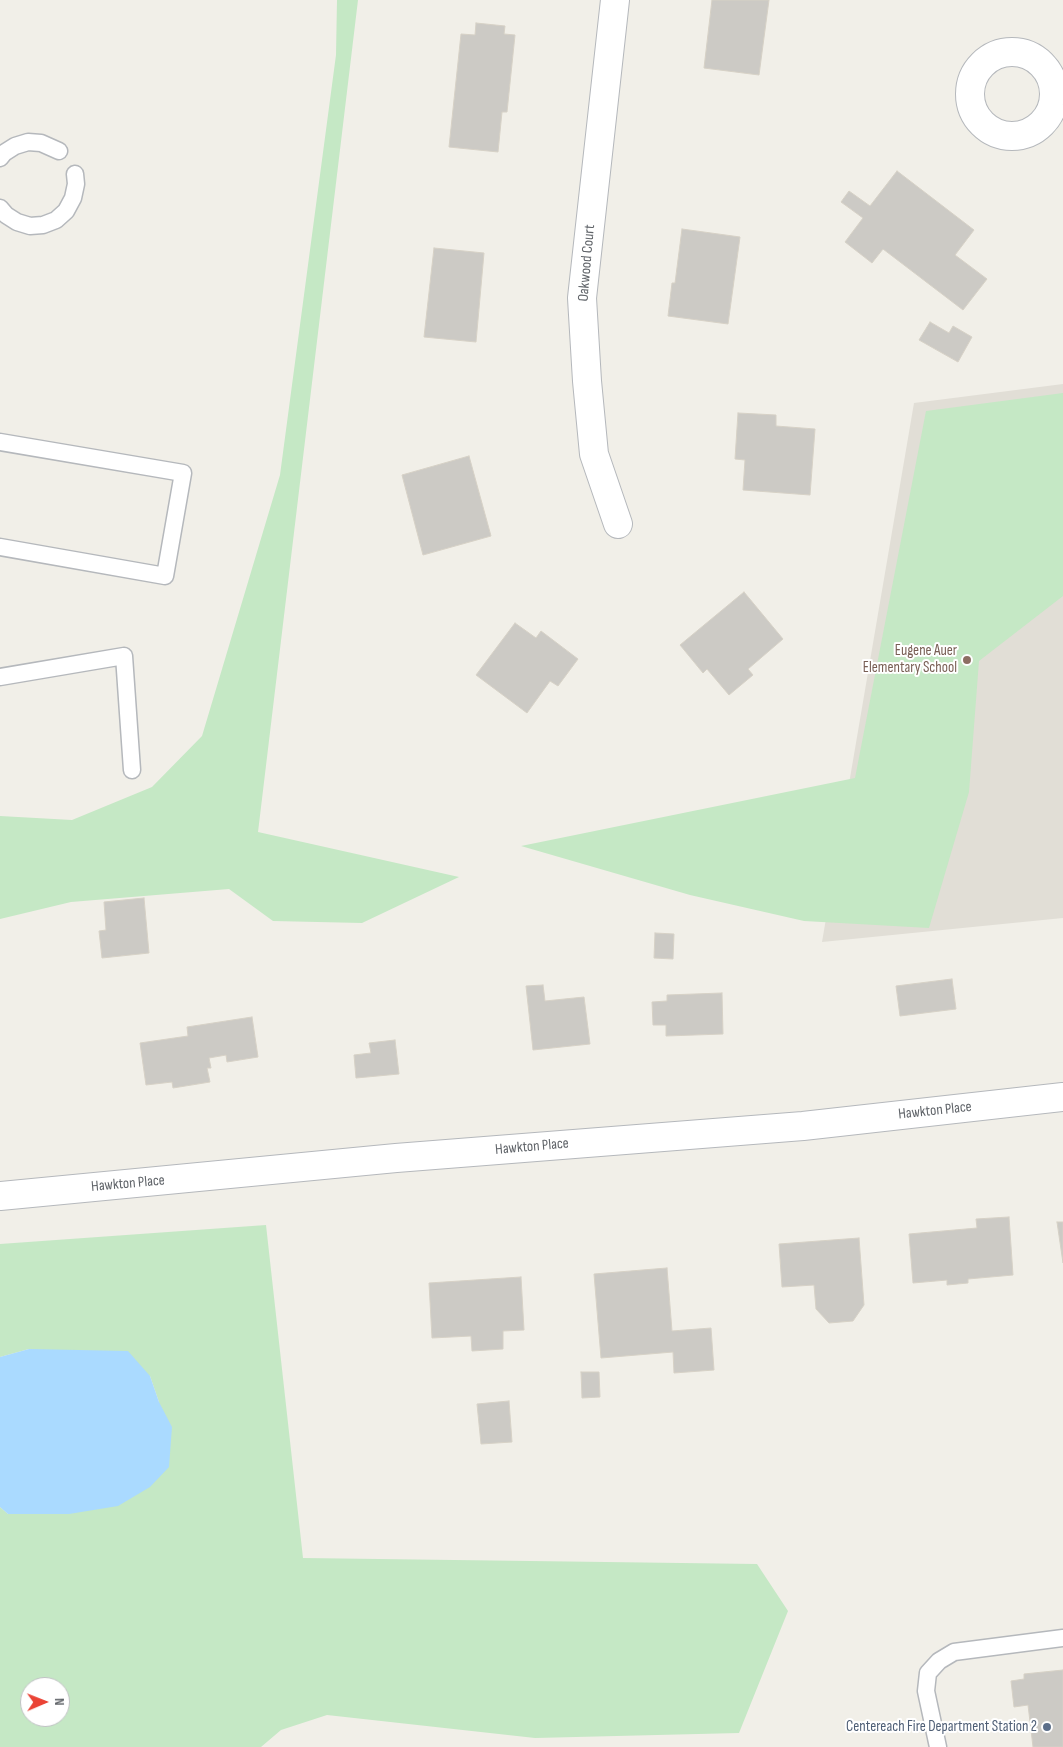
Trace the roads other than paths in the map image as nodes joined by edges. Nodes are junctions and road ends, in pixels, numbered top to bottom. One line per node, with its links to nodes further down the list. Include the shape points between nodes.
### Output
1 (615, 0): 7 (street, Oakwood Court, via 582,298 594,454)
2 (60, 151): 3 (lane, via 41,143 28,142 15,146)
3 (0, 158)
4 (75, 174): 5 (lane, via 73,198 56,220 30,226 16,222)
5 (0, 208)
6 (0, 442): 8 (lane, via 184,474 165,576)
7 (618, 524)
8 (0, 547)
9 (0, 677): 10 (lane, via 124,656)
10 (132, 770)
11 (1063, 1097): 12 (street, Hawkton Place, via 802,1126 396,1158)
12 (0, 1196)
13 (1063, 1638): 14 (lane, via 954,1652 940,1661 928,1673 926,1691)
14 (938, 1747)

